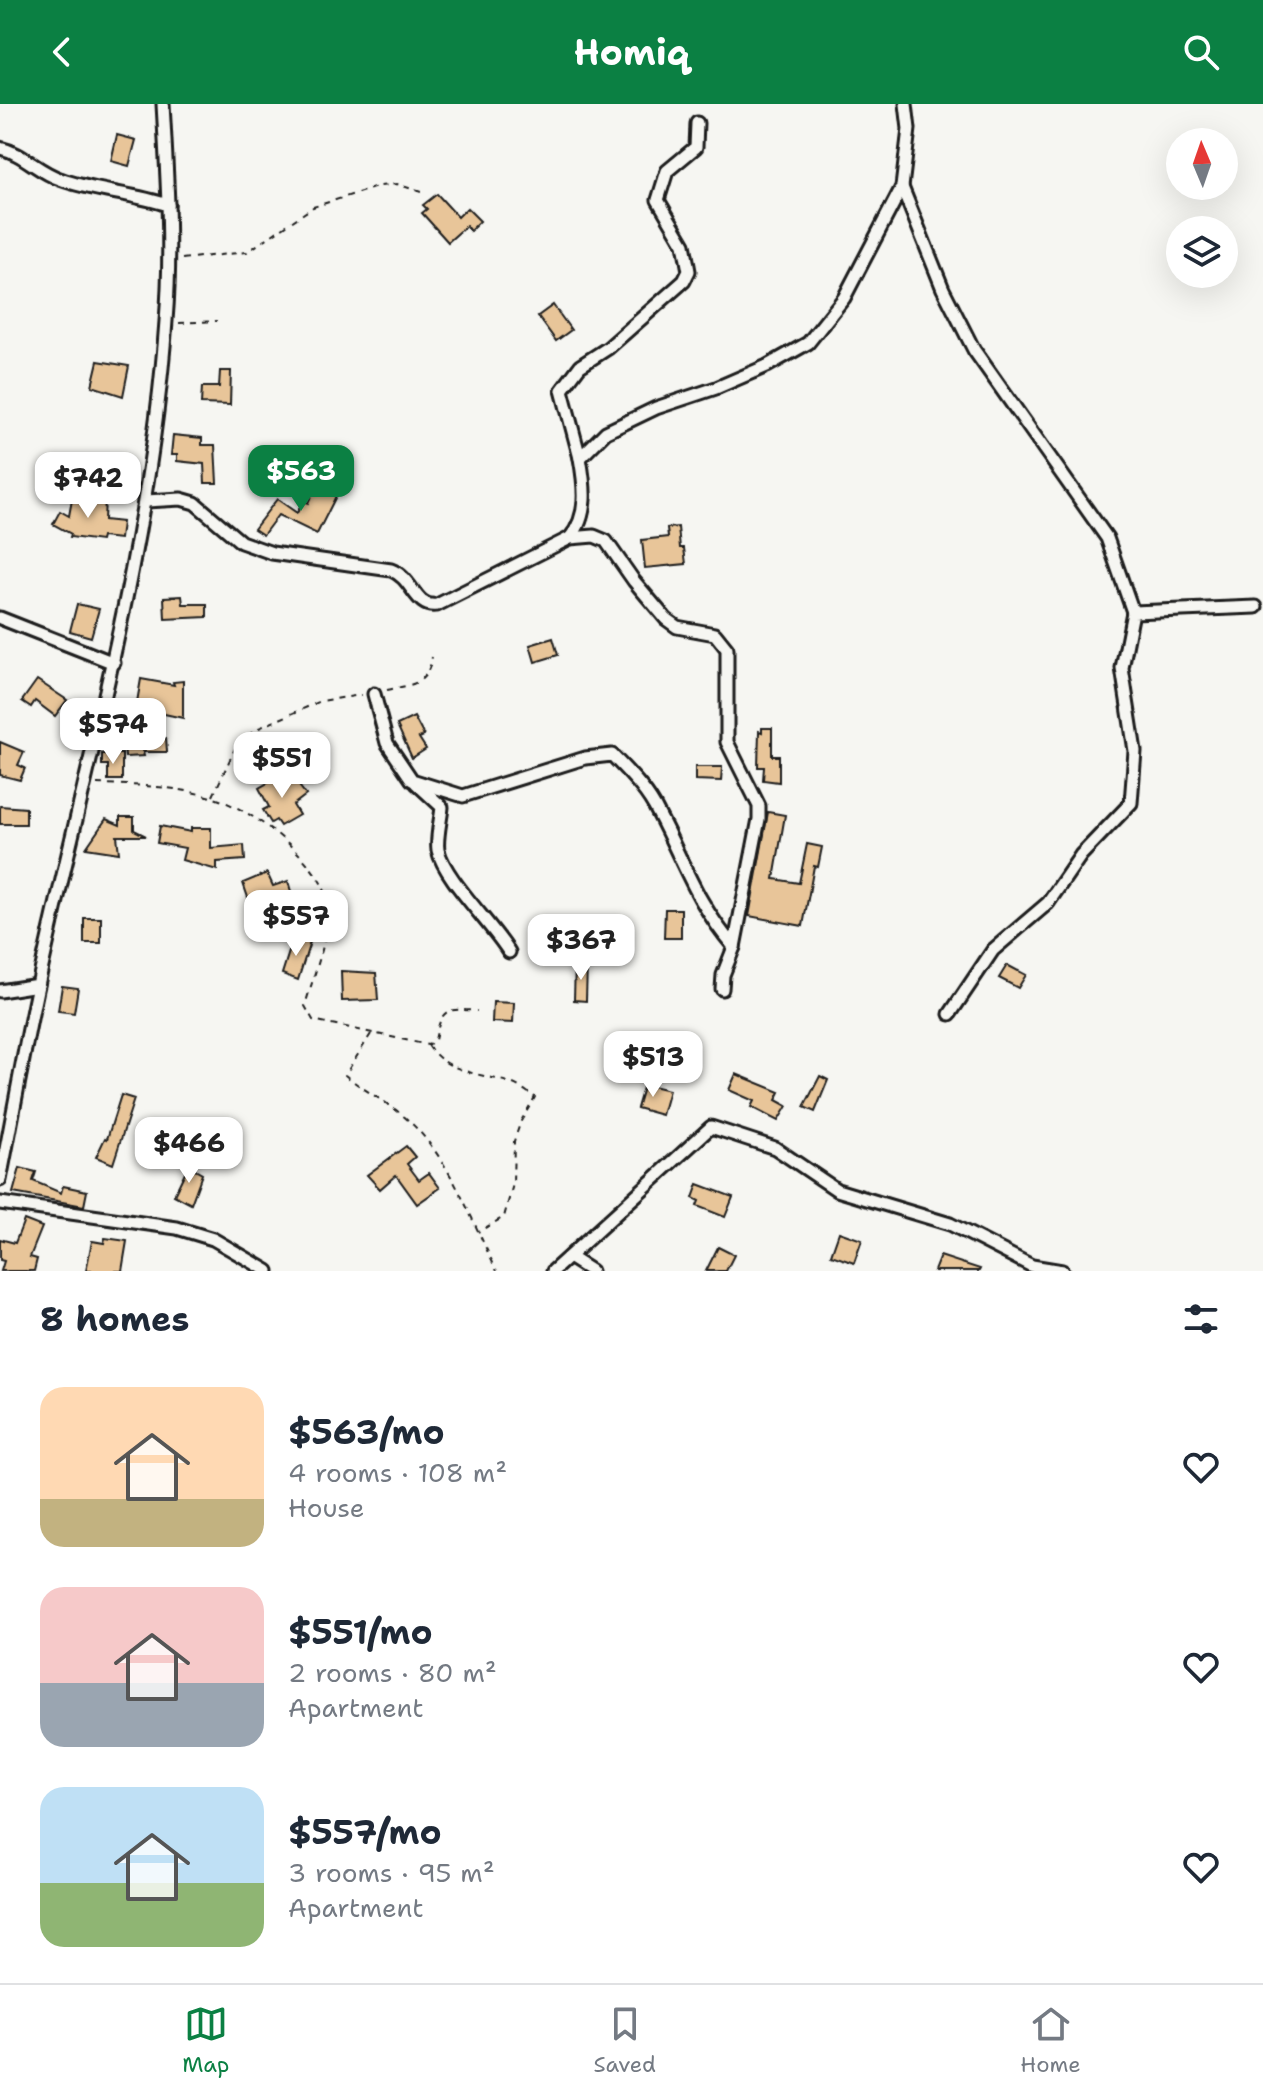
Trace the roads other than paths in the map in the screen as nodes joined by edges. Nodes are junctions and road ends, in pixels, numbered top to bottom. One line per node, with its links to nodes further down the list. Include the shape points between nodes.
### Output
1 (163, 104): 6 (street)
2 (906, 104): 5 (street, via 909,129)
3 (697, 123): 7 (street, via 696,147 667,171 658,200 684,244 689,271 608,348 580,366 562,390)
4 (0, 148): 6 (street, via 48,175 91,190)
5 (902, 187): 7 (street, via 844,298 808,343 767,366 606,432); 11 (street, via 974,350 1107,538)
6 (168, 205): 8 (street, via 166,324)
7 (580, 458): 9 (street, via 585,487 581,525)
8 (146, 501): 9 (street, via 195,503 241,542 272,553 391,570 408,580 428,607); 13 (street)
9 (570, 538): 16 (street, via 606,541 666,619 677,627 715,634 727,649 724,731 755,795 759,819)
10 (1256, 607): 11 (street)
11 (1133, 612): 21 (street, via 1122,668 1135,751 1131,803 1081,855 1048,903 993,950)
12 (0, 618): 13 (street)
13 (114, 663): 18 (street)
14 (374, 694): 15 (street, via 387,743)
15 (412, 780): 16 (street, via 463,796 585,758 612,755 658,811 708,916); 17 (street, via 442,807 438,850 455,882)
16 (734, 947): 19 (street)
17 (509, 952)
18 (38, 985): 20 (street); 22 (street)
19 (722, 989)
20 (0, 991)
21 (950, 1014)
22 (0, 1180)
23 (0, 1203): 25 (street, via 177,1228 213,1239)
24 (569, 1257): 26 (street); 27 (street); 28 (street, via 711,1127 775,1148 837,1190 950,1224 1032,1266)
25 (268, 1271)
26 (553, 1271)
27 (591, 1271)
28 (1062, 1271)

